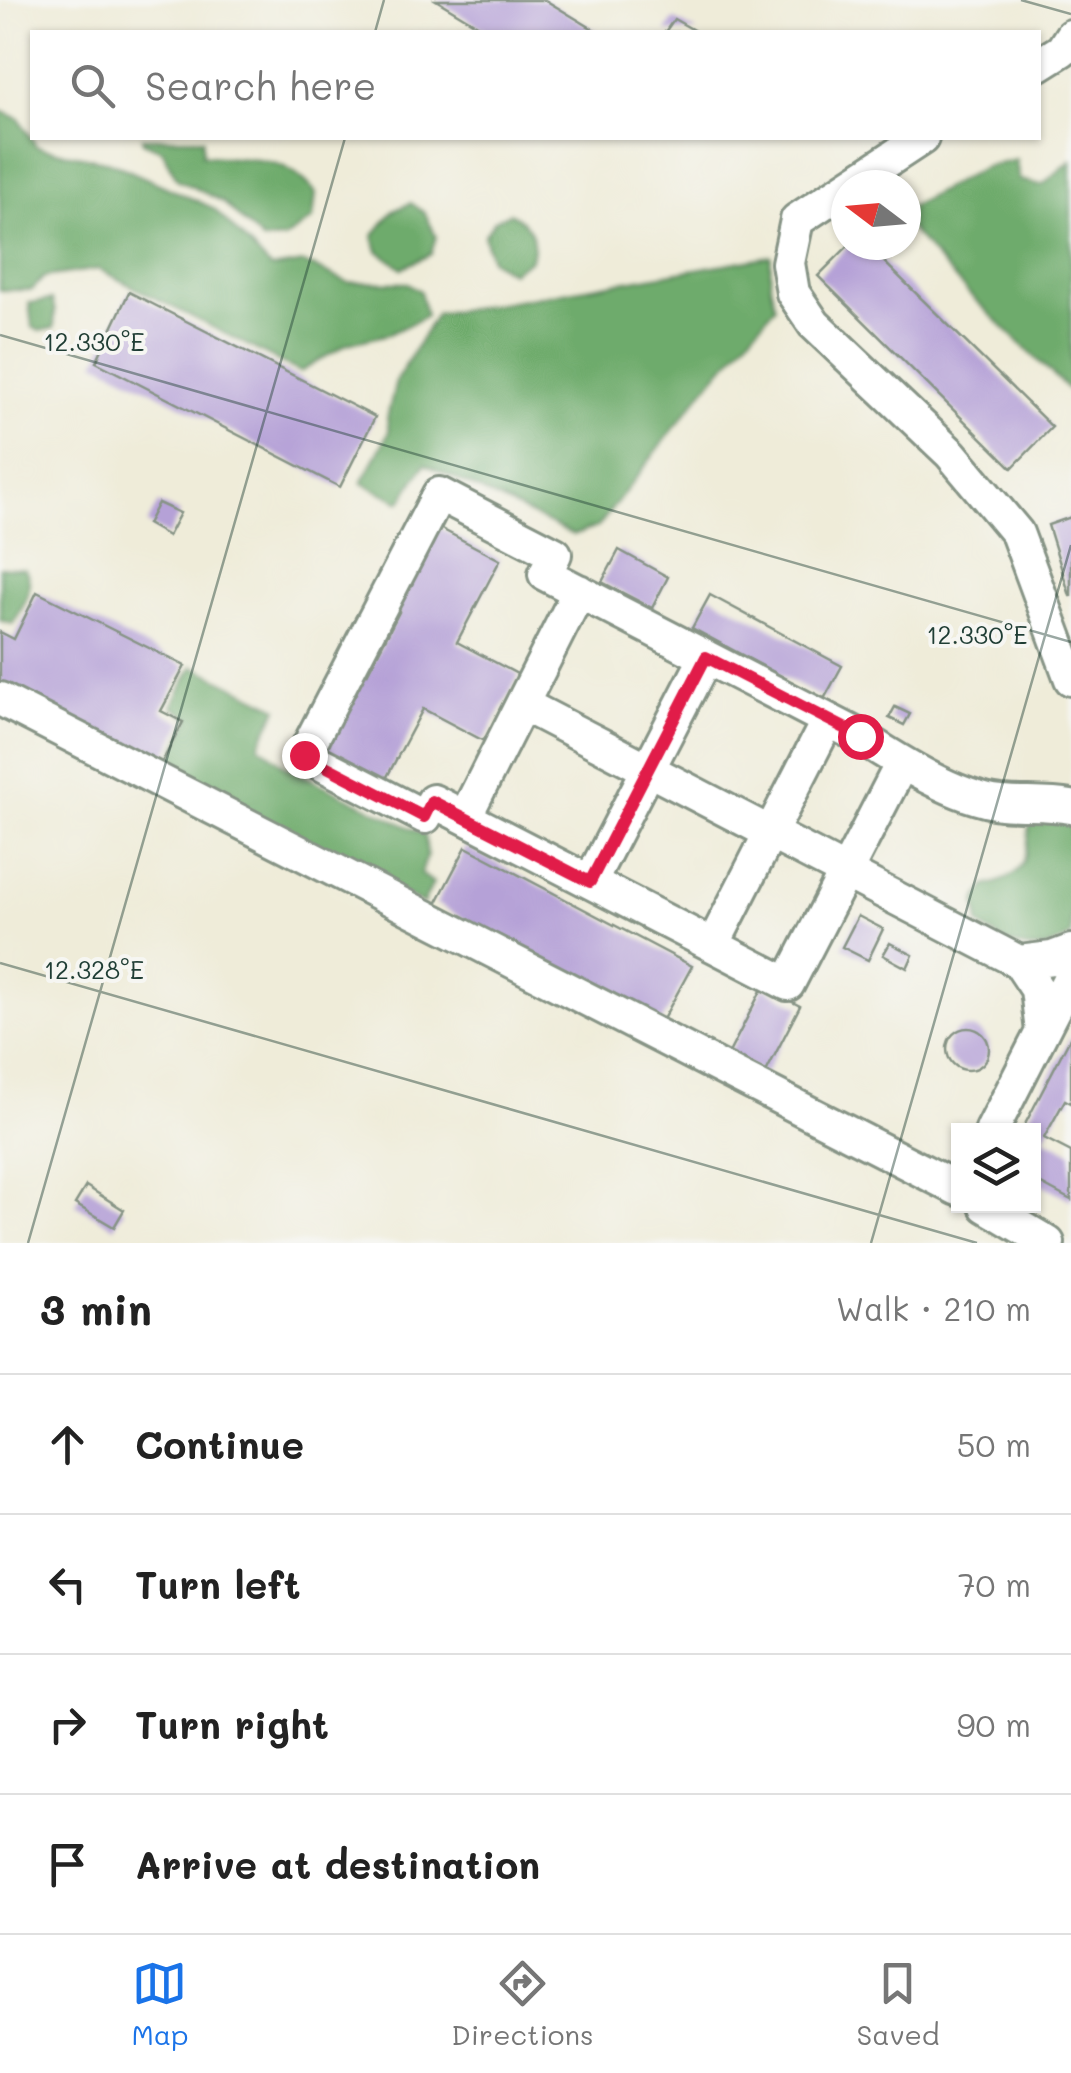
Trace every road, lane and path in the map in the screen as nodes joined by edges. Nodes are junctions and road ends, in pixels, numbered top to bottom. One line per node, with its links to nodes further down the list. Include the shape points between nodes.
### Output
1 (1071, 36): 2 (street)
2 (1041, 62)
3 (919, 140): 6 (street, via 797,220 788,263 793,293 814,324 951,454 1017,533)
4 (579, 591): 5 (street); 8 (street); 13 (street, via 545,574 555,554 439,494 304,755 424,817 432,801)
5 (706, 657): 9 (street); 11 (street)
6 (1071, 680)
7 (0, 699): 23 (street)
8 (522, 704): 11 (street); 13 (street)
9 (828, 720): 10 (street); 14 (street)
10 (902, 763): 12 (street, via 999,803); 15 (street)
11 (648, 770): 14 (street); 16 (street)
12 (1071, 807)
13 (465, 817): 16 (street)
14 (770, 832): 15 (street); 17 (street)
15 (846, 871): 17 (street, via 788,984); 19 (street)
16 (590, 882): 17 (street)
17 (713, 945)
18 (1071, 950): 19 (street)
19 (1019, 962): 21 (street, via 1036,988)
20 (1071, 976): 21 (street)
21 (1042, 1032): 22 (street)
22 (996, 1123)
23 (951, 1185)
24 (998, 1213): 25 (street)
25 (1048, 1243)

